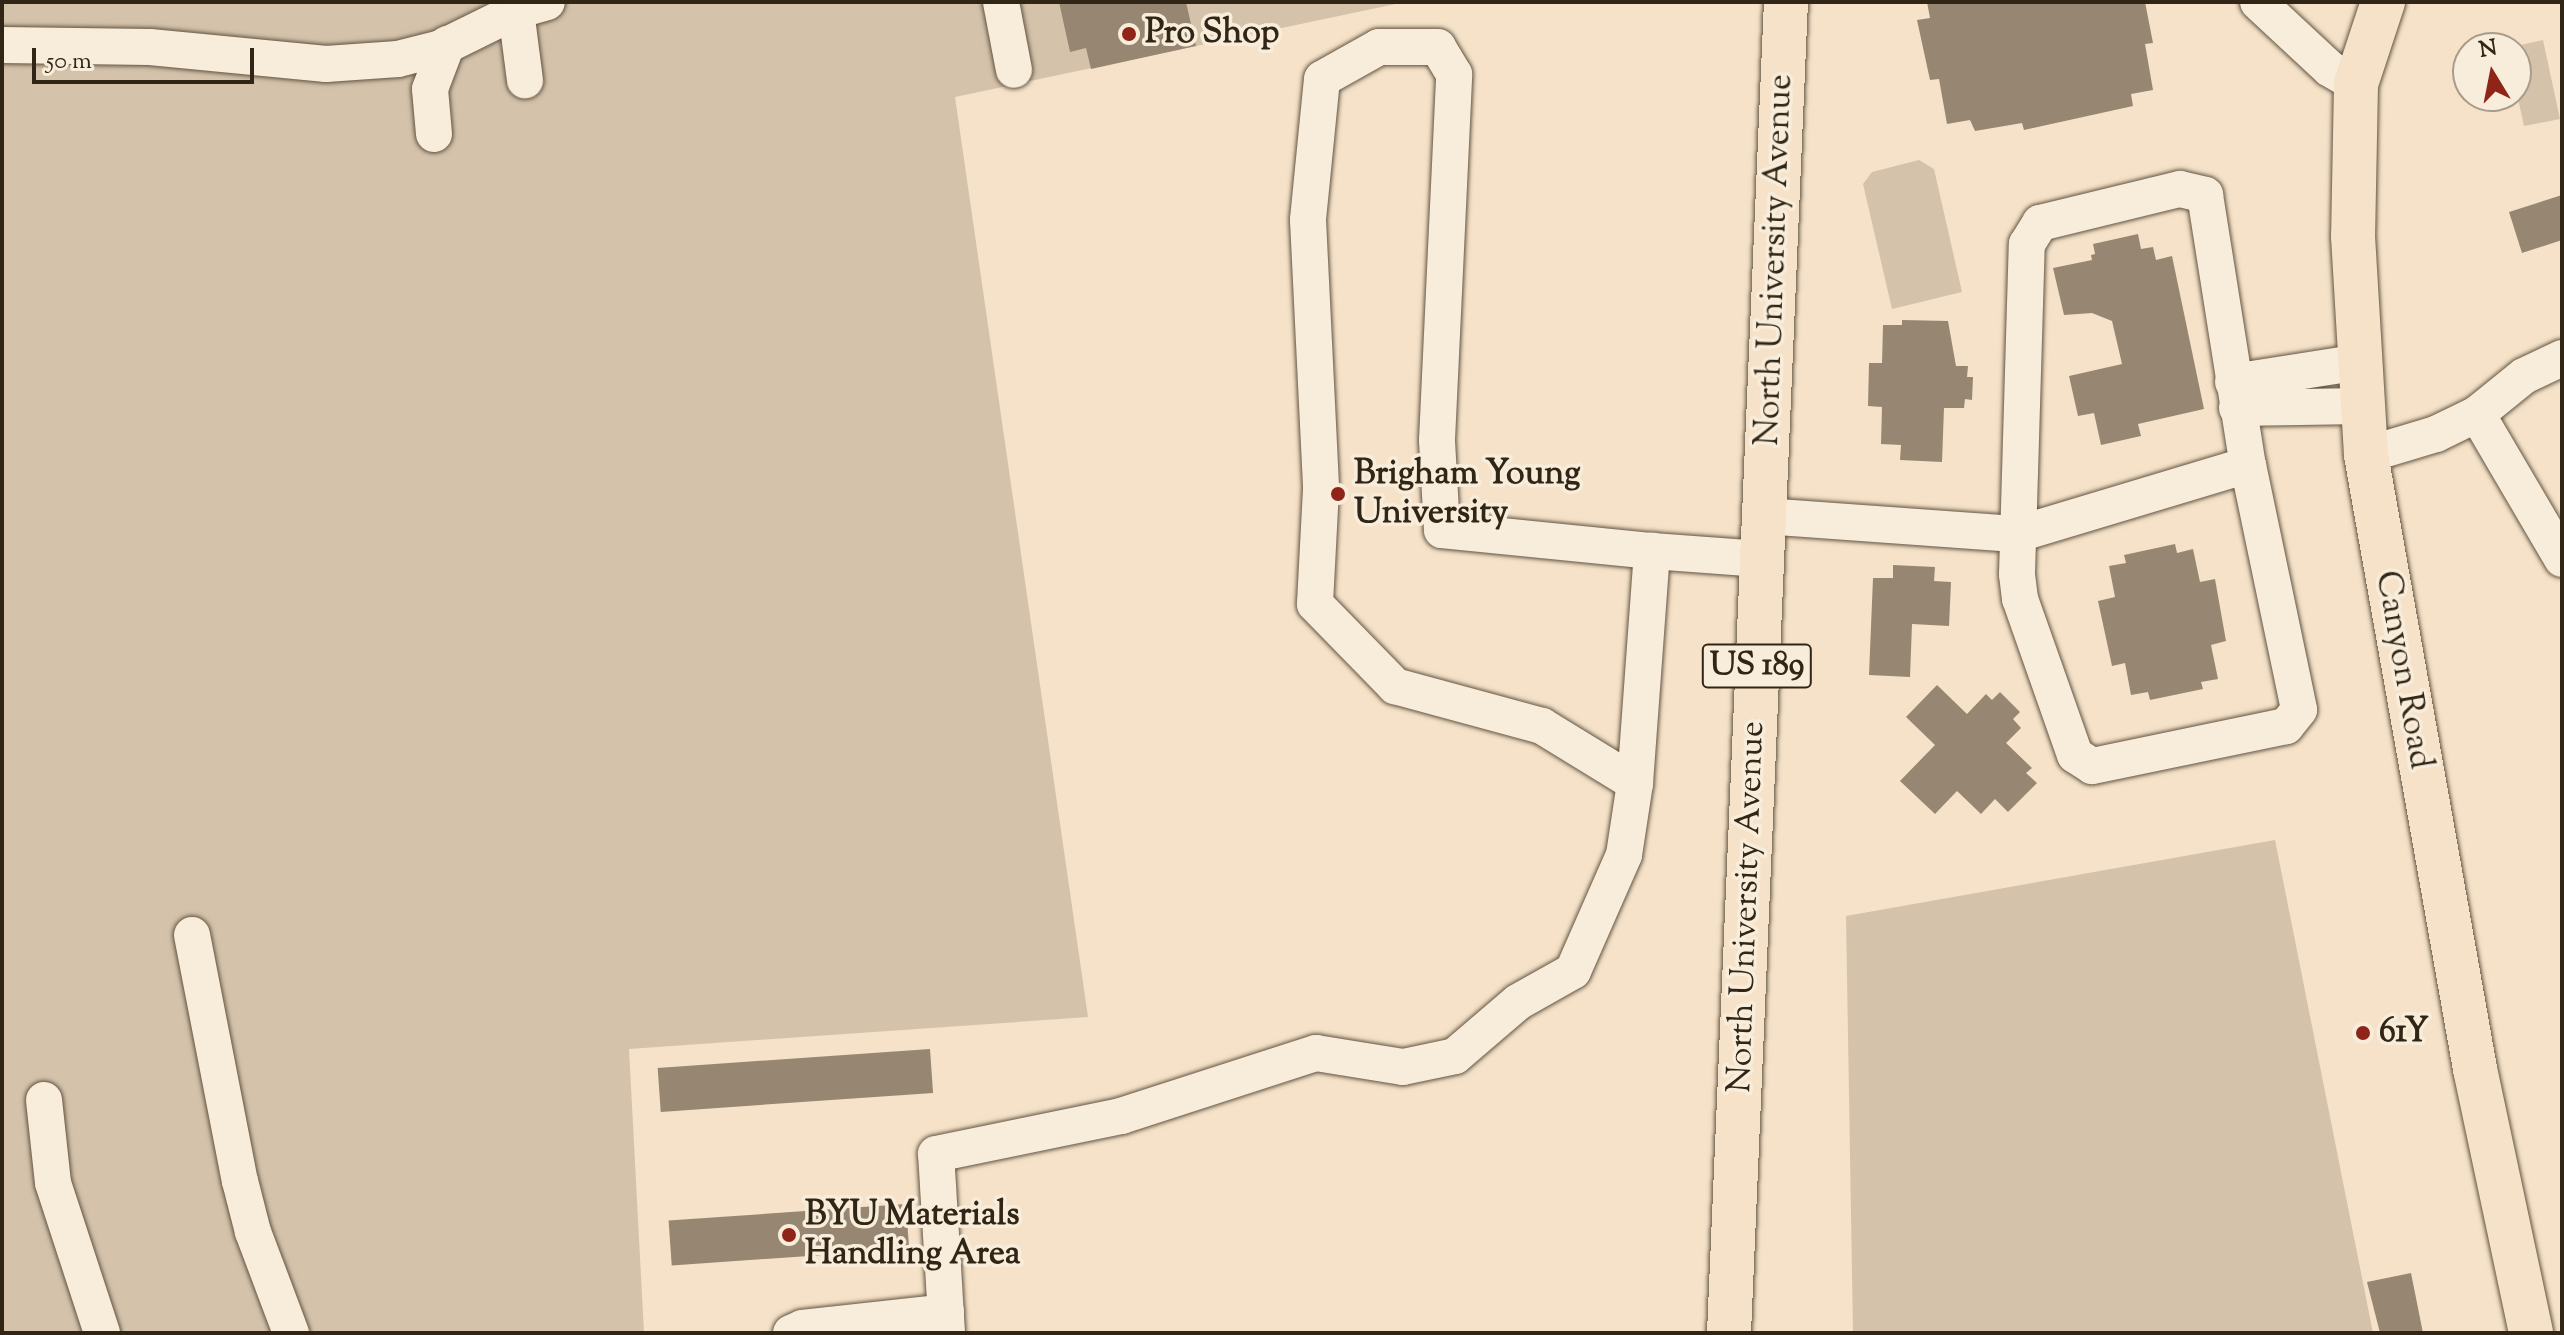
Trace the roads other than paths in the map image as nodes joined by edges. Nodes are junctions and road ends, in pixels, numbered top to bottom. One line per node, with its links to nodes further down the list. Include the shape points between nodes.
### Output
1 (1001, 2): 8 (street)
2 (1786, 2): 20 (main road, North University Avenue / US 189)
3 (2258, 2): 10 (street, via 2330,69)
4 (2383, 2): 10 (main road, Canyon Road)
5 (531, 7): 6 (street); 9 (street)
6 (447, 44): 7 (street, via 398,59 326,64 150,47); 11 (street, via 430,89)
7 (2, 45)
8 (1014, 70)
9 (525, 80)
10 (2356, 84): 13 (main road, Canyon Road, via 2353,236)
11 (434, 134)
12 (2562, 358): 16 (street, via 2524,376)
13 (2360, 362): 14 (street); 15 (main road, Canyon Road)
14 (2235, 395): 15 (street); 18 (street); 19 (street, via 2205,195 2180,189 2040,223 2027,244)
15 (2363, 406): 17 (main road, Canyon Road)
16 (2477, 414): 17 (street, via 2436,434); 22 (street)
17 (2366, 455): 31 (main road, Canyon Road, via 2472,1053)
18 (2248, 465): 19 (street); 19 (street, via 2299,710 2286,726 2092,766 2075,755 2020,599)
19 (2018, 534): 20 (street)
20 (1762, 538): 21 (street); 30 (main road, North University Avenue / US 189)
21 (1652, 551): 23 (street); 23 (street, via 1442,530 1437,440 1454,74 1438,47 1379,47 1322,79 1308,220 1321,489 1315,604 1395,686 1542,726)
22 (2562, 559)
23 (1635, 783): 26 (street, via 1624,855 1573,971 1518,1002 1455,1056 1403,1067 1316,1053 1121,1116 936,1154)
24 (192, 935): 28 (street, via 240,1181)
25 (44, 1100): 27 (street, via 53,1183)
26 (946, 1322): 29 (street, via 802,1328)
27 (102, 1333)
28 (291, 1333)
29 (791, 1333)
30 (1729, 1333)
31 (2531, 1333)

